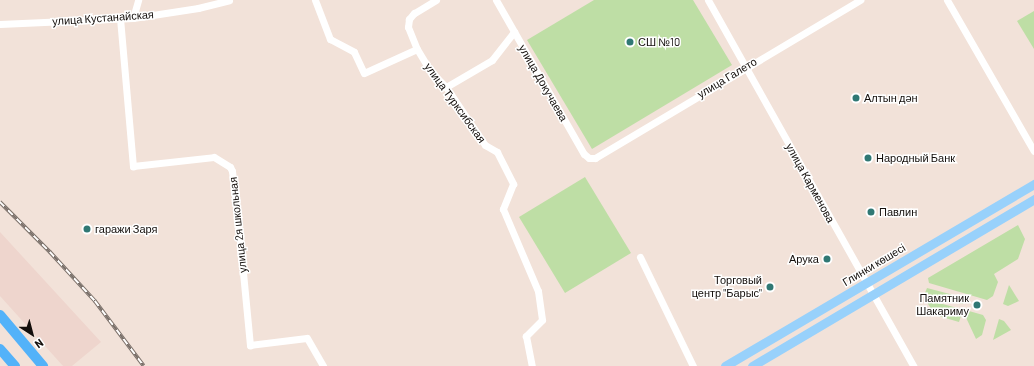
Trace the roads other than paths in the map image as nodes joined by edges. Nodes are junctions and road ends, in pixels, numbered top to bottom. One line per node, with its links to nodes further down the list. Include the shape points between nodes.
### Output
1 (138, 0): 10 (street)
2 (229, 0): 10 (street, улица Кустанайская, via 198,8)
3 (315, 0): 13 (street, via 330,39 354,52 364,73)
4 (436, 0): 13 (street, улица Турксибская, via 414,13 409,19 408,27)
5 (496, 0): 12 (street, улица Докучаева)
6 (708, 0): 14 (street, улица Карменова)
7 (860, 0): 14 (street, улица Галето)
8 (947, 0): 16 (street)
9 (120, 18): 10 (street, улица Кустанайская); 11 (street, улица Кустанайская); 27 (street, улица 2я школьная, via 133,166 214,157 230,167 250,345 307,338)
10 (133, 18)
11 (0, 24)
12 (514, 32): 15 (street, via 492,60); 17 (street, улица Докучаева, via 584,154)
13 (417, 49): 15 (street, улица Турксибская, via 430,71)
14 (745, 67): 17 (street, улица Галето); 21 (street, улица Карменова)
15 (446, 87): 28 (street, улица Турксибская, via 485,145 497,152 513,184 503,209 538,291 542,320 526,336)
16 (1034, 151)
17 (596, 158)
18 (1034, 184): 21 (main road, Глинки көшесі)
19 (1034, 199): 22 (main road)
20 (640, 257): 29 (street)
21 (866, 283): 22 (street, улица Карменова); 30 (main road, Глинки көшесі)
22 (874, 296): 31 (main road); 32 (street, улица Карменова)
23 (0, 315): 26 (highway)
24 (0, 349): 25 (highway)
25 (15, 366)
26 (44, 366)
27 (323, 366)
28 (532, 366)
29 (693, 366)
30 (725, 366)
31 (752, 366)
32 (913, 366)

